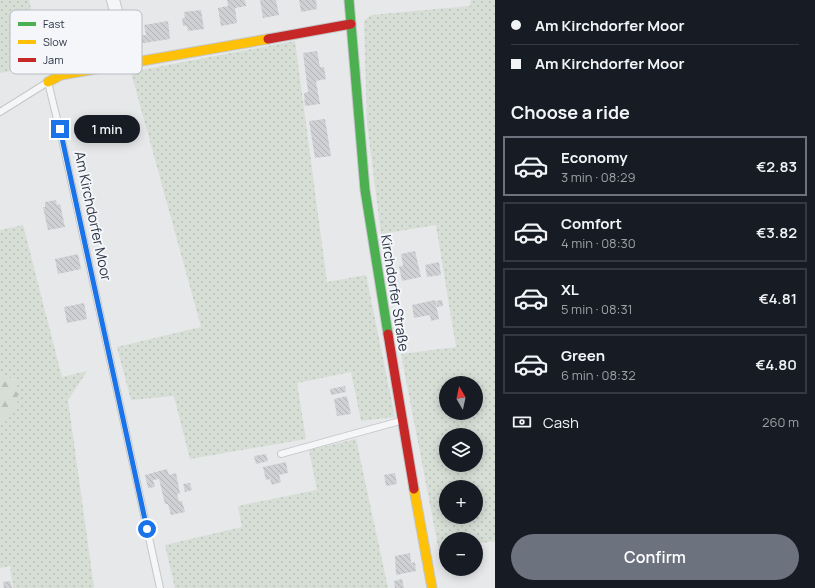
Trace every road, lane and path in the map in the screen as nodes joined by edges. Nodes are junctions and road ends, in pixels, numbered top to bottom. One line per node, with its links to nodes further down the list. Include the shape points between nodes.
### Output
1 (113, 0): 3 (street)
2 (349, 0): 4 (street, Kirchdorfer Straße)
3 (116, 10)
4 (351, 24): 5 (street); 9 (street, Kirchdorfer Straße, via 365,190)
5 (142, 61)
6 (67, 74): 7 (street)
7 (48, 82): 8 (lane); 11 (lane, Am Kirchdorfer Moor, via 64,144)
8 (0, 112)
9 (401, 420): 10 (lane); 12 (street, Kirchdorfer Straße)
10 (281, 454)
11 (160, 588)
12 (432, 588)

